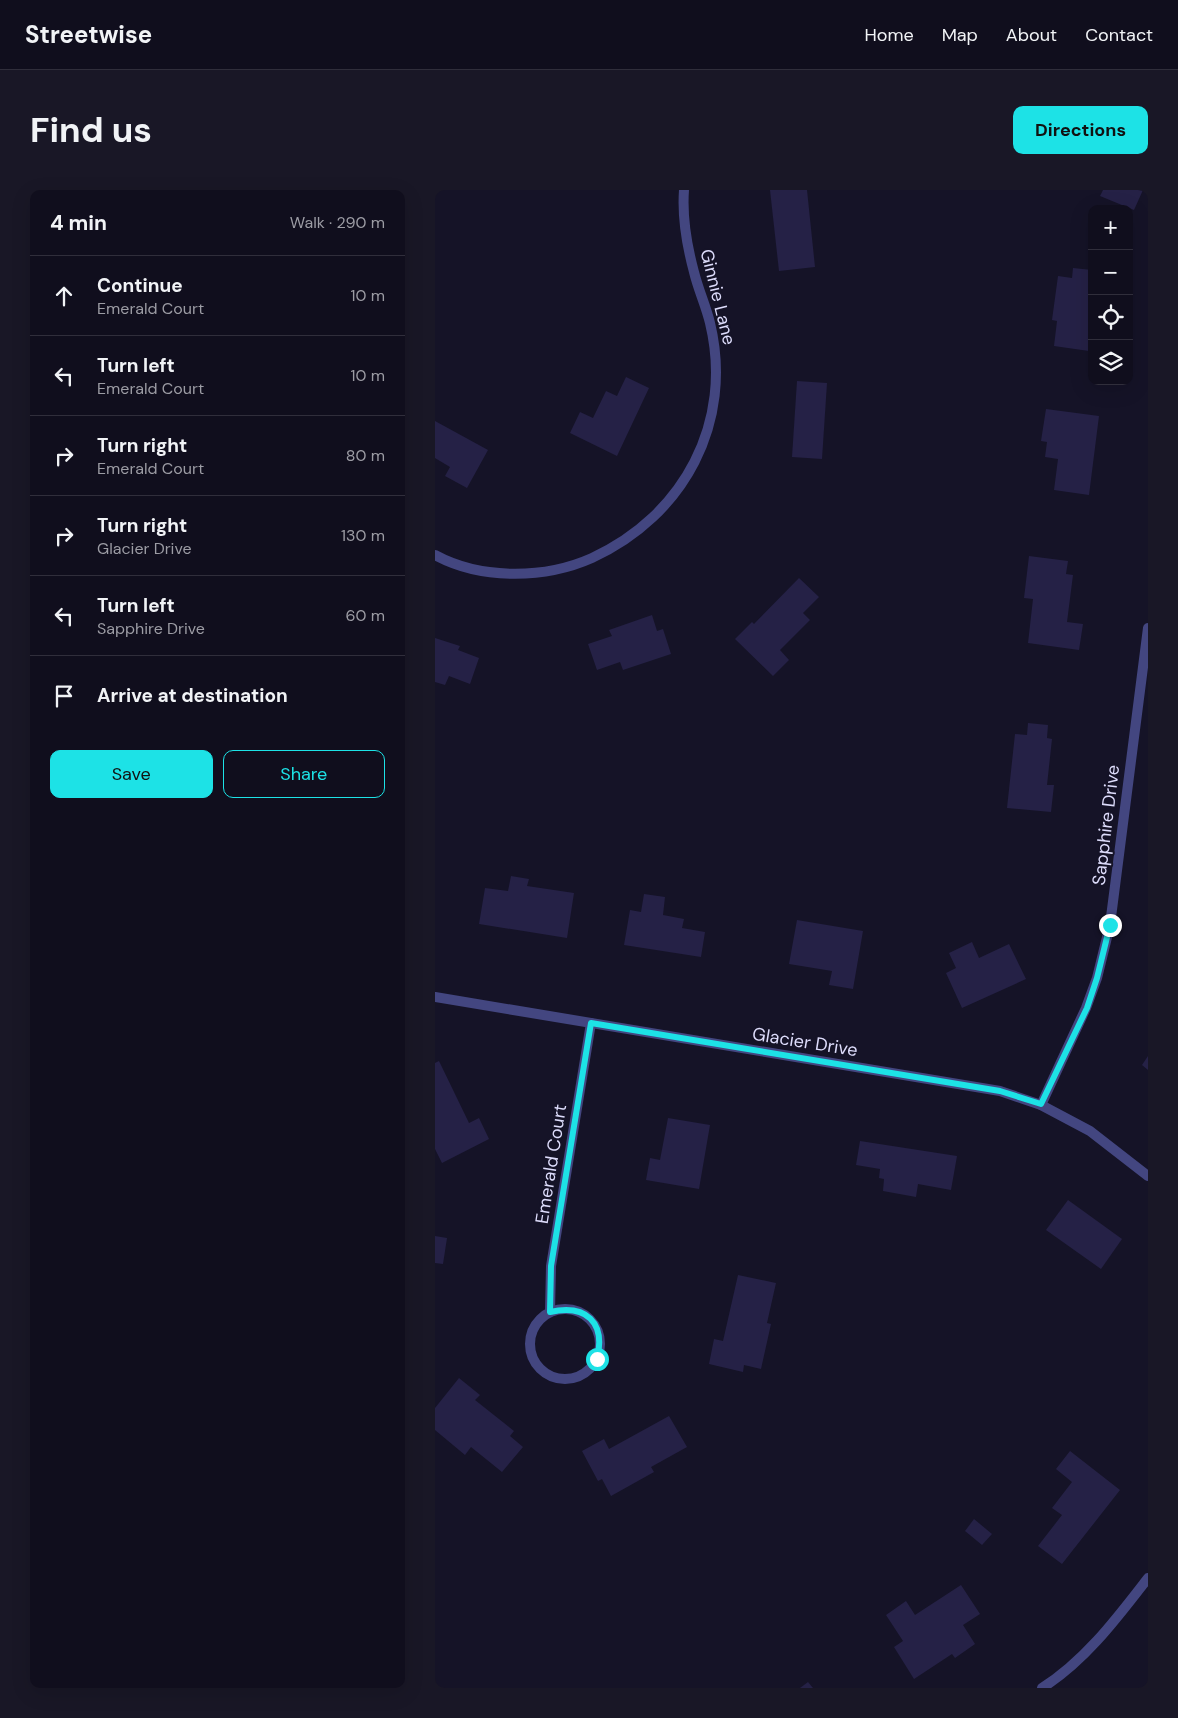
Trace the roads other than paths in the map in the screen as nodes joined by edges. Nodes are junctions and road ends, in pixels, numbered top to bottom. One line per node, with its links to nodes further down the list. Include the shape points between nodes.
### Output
1 (685, 190): 2 (street, Ginnie Lane, via 686,232 716,357 712,416 687,477 667,505 641,530 612,549 583,562 515,574 480,570)
2 (435, 555)
3 (1148, 628): 6 (street, Sapphire Drive, via 1110,925 1087,1008)
4 (435, 997): 5 (street, Glacier Drive)
5 (591, 1023): 6 (street, Glacier Drive, via 1000,1091); 8 (street, Emerald Court, via 551,1266)
6 (1041, 1104): 7 (street, Glacier Drive, via 1090,1131)
7 (1148, 1176)
8 (550, 1312): 8 (street, via 539,1319 531,1335 531,1353 545,1373 556,1378 573,1378 589,1370 597,1359 601,1344 599,1332 579,1311 567,1308)
9 (1148, 1578): 10 (street, via 1078,1660)
10 (1042, 1688)

